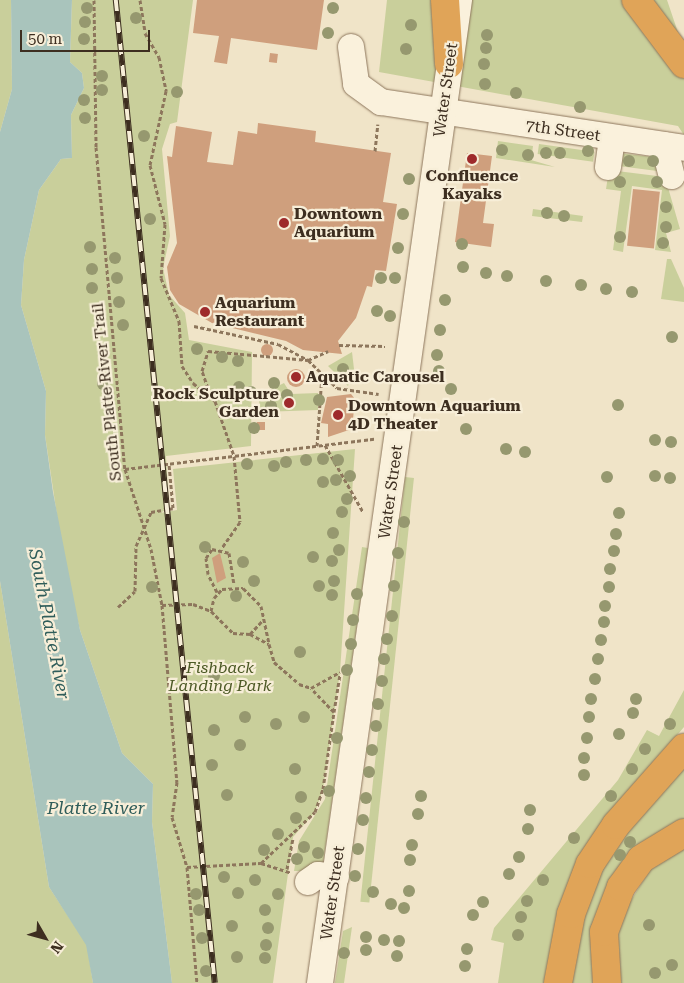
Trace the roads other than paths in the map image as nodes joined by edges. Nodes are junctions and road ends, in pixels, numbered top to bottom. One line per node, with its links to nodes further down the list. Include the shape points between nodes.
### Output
1 (636, 0): 5 (highway)
2 (456, 2): 4 (highway)
3 (351, 47): 6 (street, 7th Street, via 353,78 365,94 381,102)
4 (449, 64): 6 (street, Water Street)
5 (684, 64)
6 (443, 113): 7 (street, 7th Street); 14 (street, Water Street, via 435,256)
7 (607, 137): 8 (street, 7th Street); 9 (street)
8 (674, 147): 10 (street)
9 (602, 167)
10 (672, 176)
11 (684, 748): 16 (highway, via 616,825 590,864 571,914)
12 (684, 833): 17 (highway, via 642,859 621,887 604,932)
13 (296, 876): 14 (street)
14 (336, 876): 15 (street, Water Street)
15 (320, 983)
16 (558, 983)
17 (607, 983)

